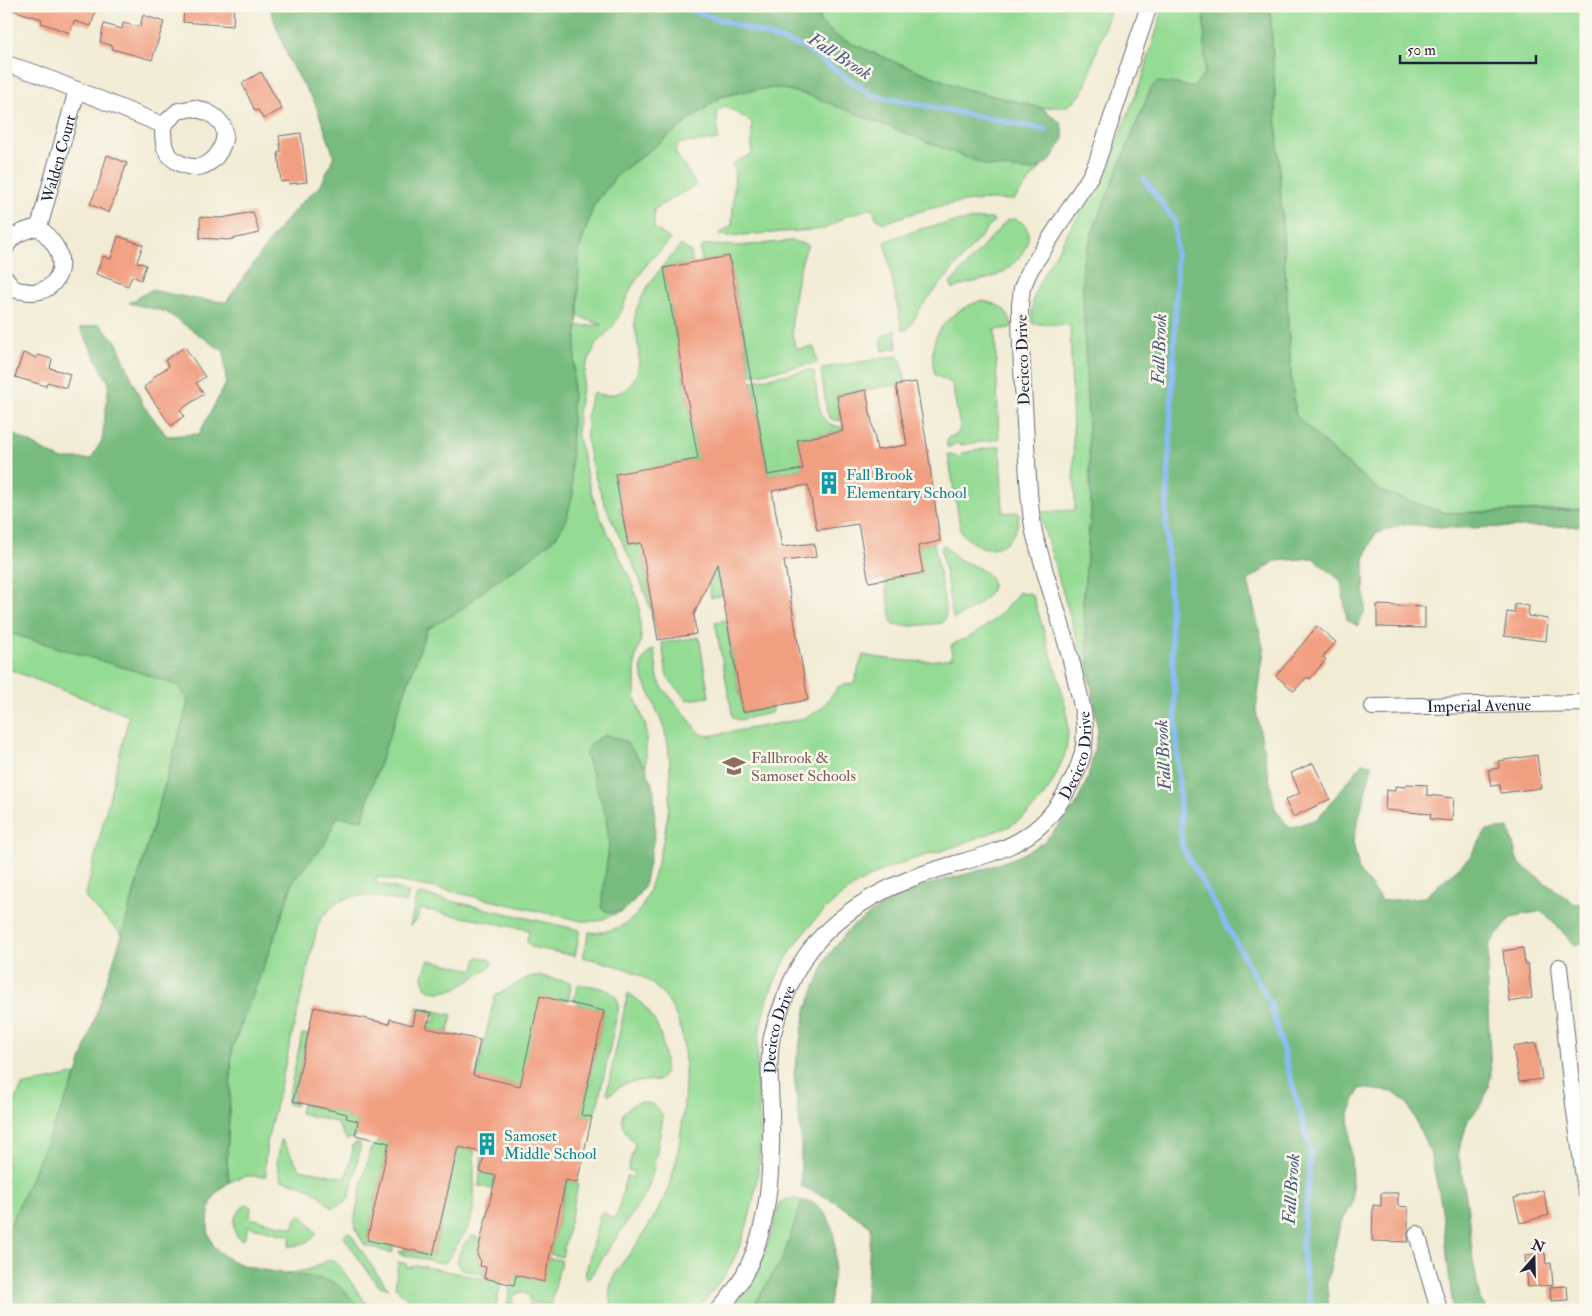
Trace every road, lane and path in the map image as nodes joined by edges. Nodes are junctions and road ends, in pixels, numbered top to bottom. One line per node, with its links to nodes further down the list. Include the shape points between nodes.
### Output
1 (1149, 6): 13 (street, Decicco Drive, via 1097,162 1030,270 1022,288 1020,306 1028,497 1034,534 1085,718 1083,751 1074,778 1059,806 1029,836 985,856 920,875 882,891 853,908 809,952 793,978 777,1016 771,1042 772,1168 758,1245 744,1275)
2 (6, 64): 3 (street)
3 (77, 90): 4 (street); 5 (street, Walden Court)
4 (163, 126)
5 (39, 227): 6 (street, via 22,232); 7 (street, via 58,252 60,267 55,282 44,291 27,292 13,288)
6 (6, 247)
7 (6, 279)
8 (1586, 703): 9 (street, Imperial Avenue)
9 (1373, 707)
10 (1559, 967): 11 (street)
11 (1586, 1192)
12 (1418, 1234): 14 (street)
13 (719, 1310)
14 (1439, 1310)

